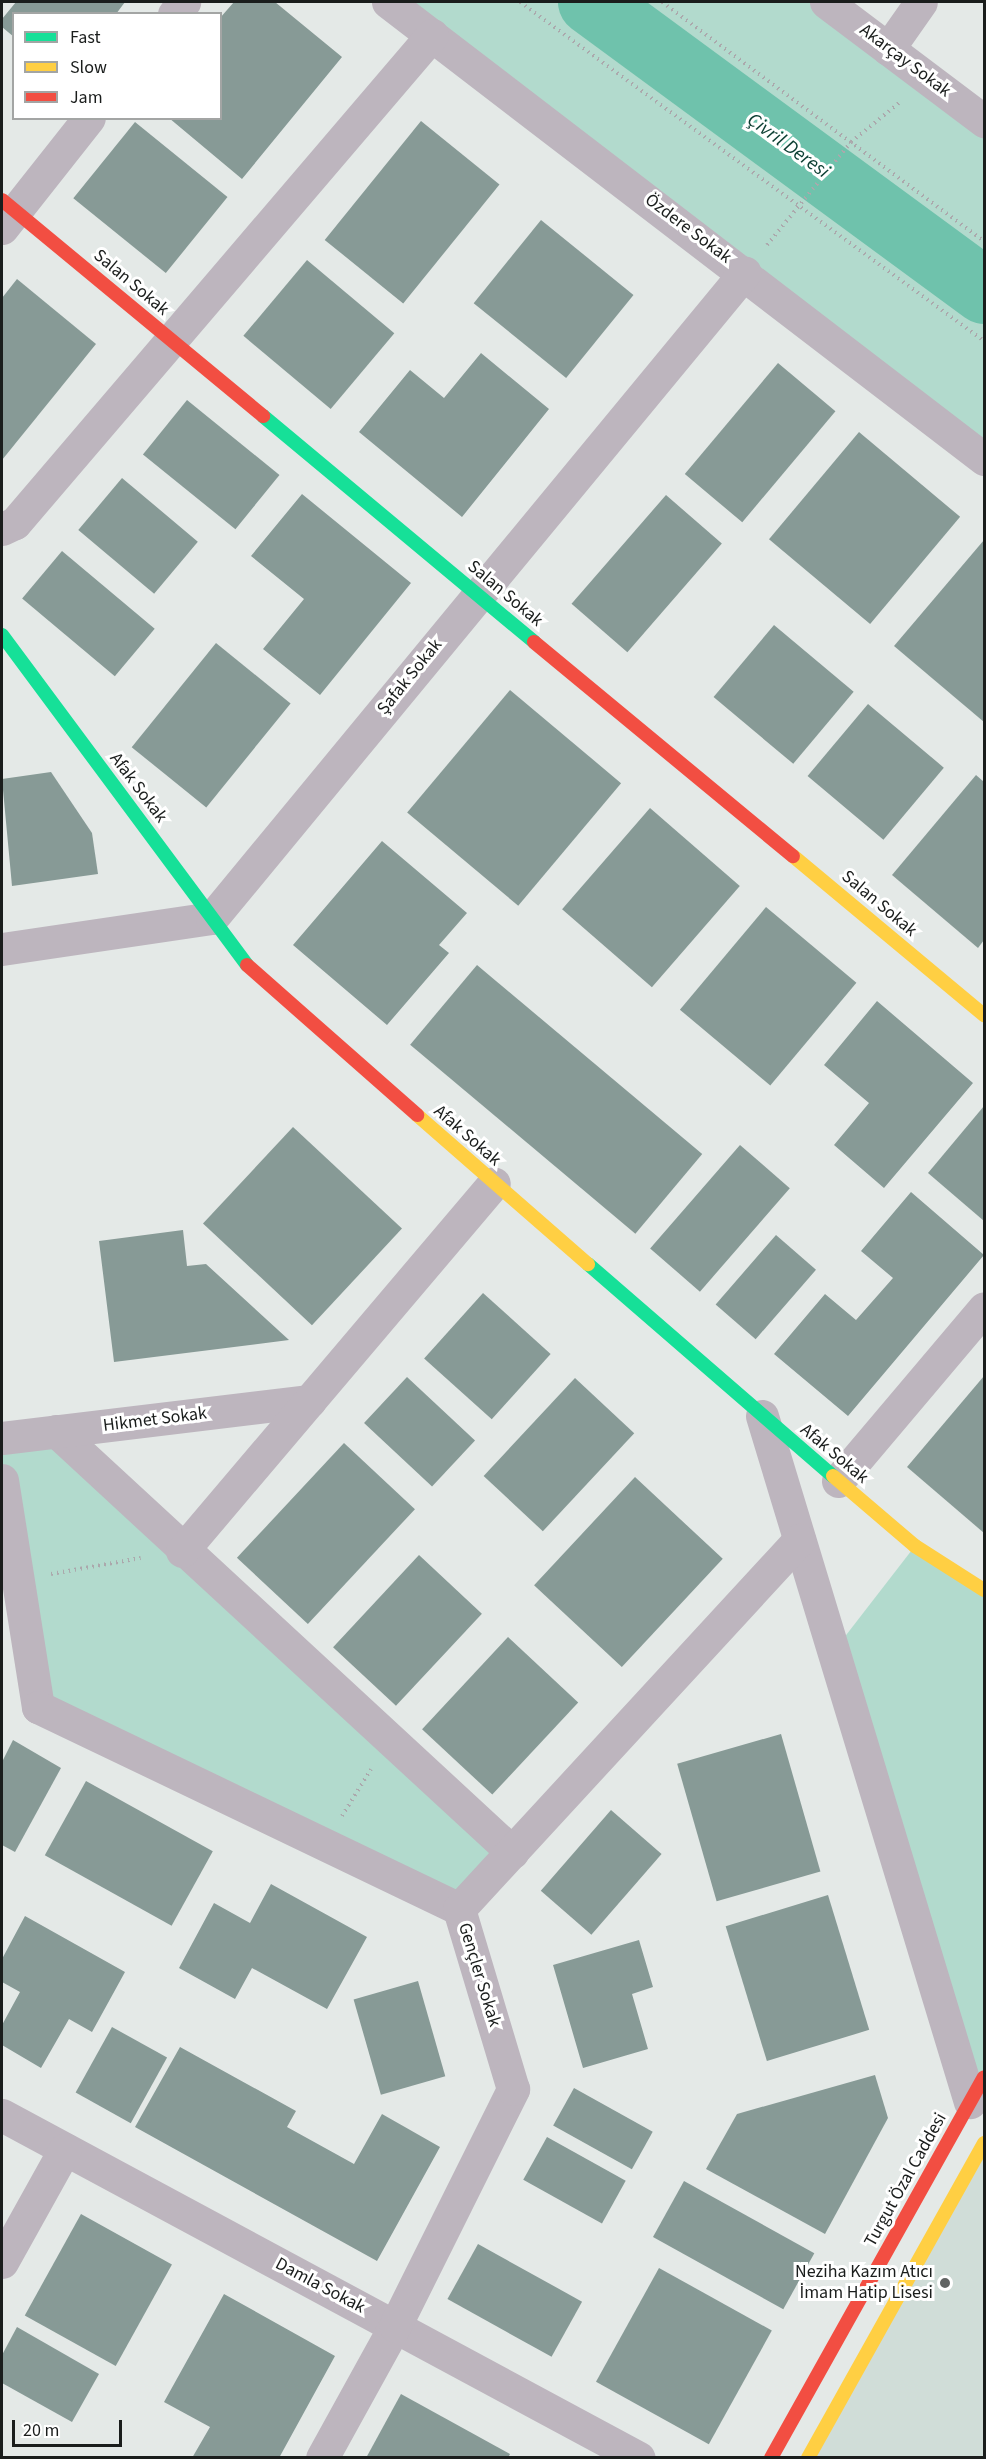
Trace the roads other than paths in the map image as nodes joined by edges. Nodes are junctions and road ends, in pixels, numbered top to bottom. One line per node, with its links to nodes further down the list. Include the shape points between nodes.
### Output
1 (388, 2): 4 (street, Özdere Sokak)
2 (826, 2): 5 (street, Akarçay Sokak)
3 (921, 2): 5 (street)
4 (432, 35): 9 (street, Özdere Sokak); 10 (street)
5 (888, 49): 7 (street, Akarçay Sokak)
6 (87, 120): 8 (street)
7 (984, 121)
8 (6, 213): 10 (street, Salan Sokak)
9 (745, 272): 11 (street, Özdere Sokak); 13 (street, Şafak Sokak)
10 (171, 340): 12 (street, via 15,523); 13 (street, Salan Sokak)
11 (984, 459)
12 (2, 529)
13 (478, 595): 15 (street, Şafak Sokak); 17 (street, Salan Sokak)
14 (2, 635): 15 (street, Afak Sokak)
15 (212, 918): 16 (street); 18 (street, Afak Sokak, via 253,973)
16 (2, 949)
17 (984, 1015)
18 (494, 1183): 20 (street); 21 (street, Afak Sokak)
19 (984, 1308): 25 (street)
20 (309, 1401): 22 (street, Hikmet Sokak); 27 (street)
21 (762, 1416): 25 (street, Afak Sokak); 26 (street)
22 (56, 1431): 23 (street, Hikmet Sokak); 27 (street)
23 (2, 1438)
24 (2, 1480): 30 (street, via 38,1707)
25 (838, 1481): 28 (street, Afak Sokak, via 915,1545)
26 (799, 1540): 29 (street, Gençler Sokak); 31 (street)
27 (182, 1551): 29 (street)
28 (984, 1590)
29 (512, 1852): 30 (street, Gençler Sokak)
30 (459, 1909): 36 (street, Gençler Sokak, via 513,2089)
31 (977, 2089): 39 (street, Turgut Özal Caddesi)
32 (2, 2115): 34 (street, Damla Sokak)
33 (984, 2143): 40 (street)
34 (65, 2149): 35 (street); 36 (street, Damla Sokak)
35 (2, 2262)
36 (395, 2326): 37 (street, Gençler Sokak); 38 (street, Damla Sokak)
37 (322, 2457)
38 (639, 2457)
39 (771, 2457)
40 (808, 2457)

